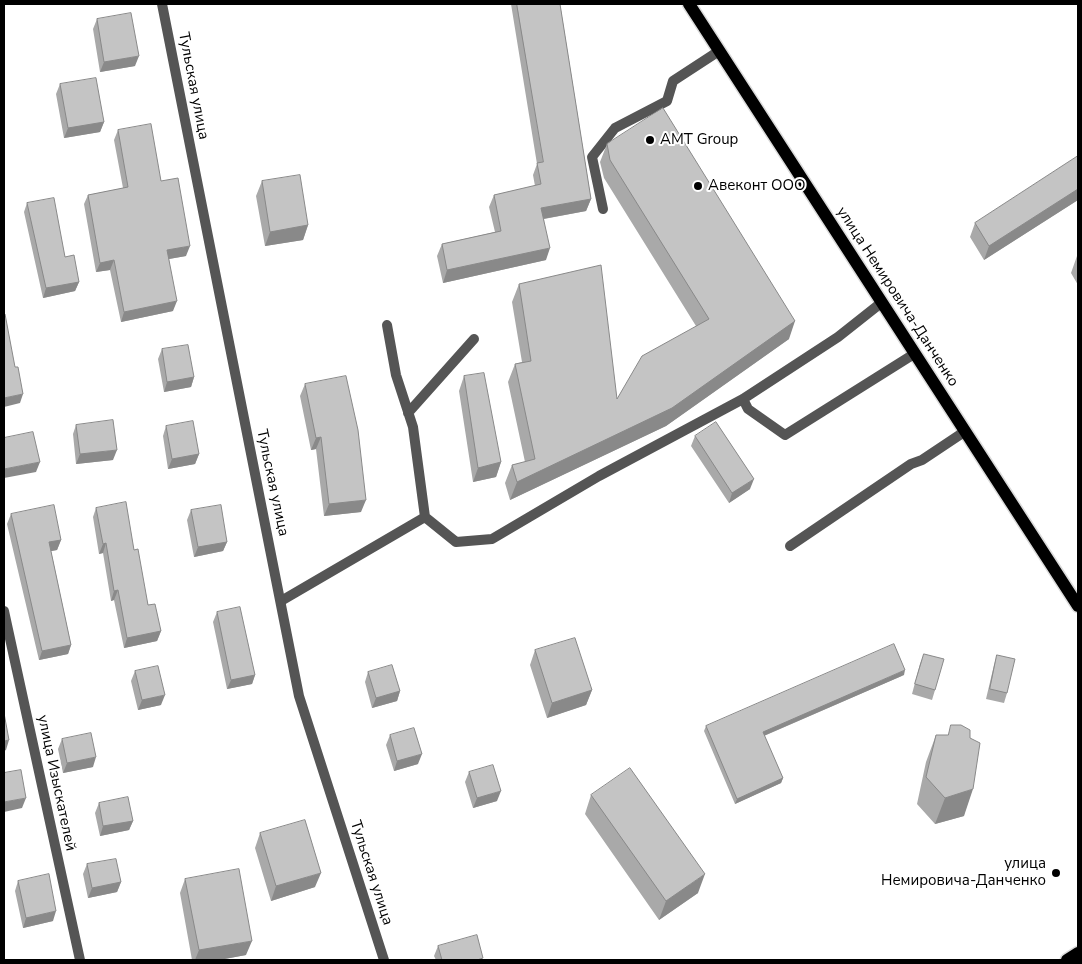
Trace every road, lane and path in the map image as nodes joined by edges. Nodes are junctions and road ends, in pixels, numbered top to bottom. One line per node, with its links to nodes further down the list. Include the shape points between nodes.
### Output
1 (162, 4): 14 (street, Тульская улица)
2 (689, 4): 3 (main road, улица Немировича-Данченко)
3 (719, 50): 4 (street, via 673,81 667,101 615,128 592,157); 5 (main road, улица Немировича-Данченко)
4 (603, 210)
5 (881, 303): 8 (main road, улица Немировича-Данченко); 9 (street, via 838,337)
6 (387, 325): 10 (street, via 396,375)
7 (474, 340): 10 (street)
8 (914, 354): 9 (street, via 785,435 748,409); 11 (main road, улица Немировича-Данченко)
9 (743, 400): 12 (street, via 599,476 492,539 456,542)
10 (408, 413): 12 (street, via 413,427)
11 (964, 432): 13 (street); 15 (main road, улица Немировича-Данченко)
12 (425, 517): 14 (street)
13 (790, 546)
14 (281, 601): 19 (street, Тульская улица, via 299,696)
15 (1078, 606)
16 (4, 611): 18 (street, улица Изыскателей)
17 (1078, 953): 20 (main road)
18 (80, 960)
19 (384, 960)
20 (1067, 960)

